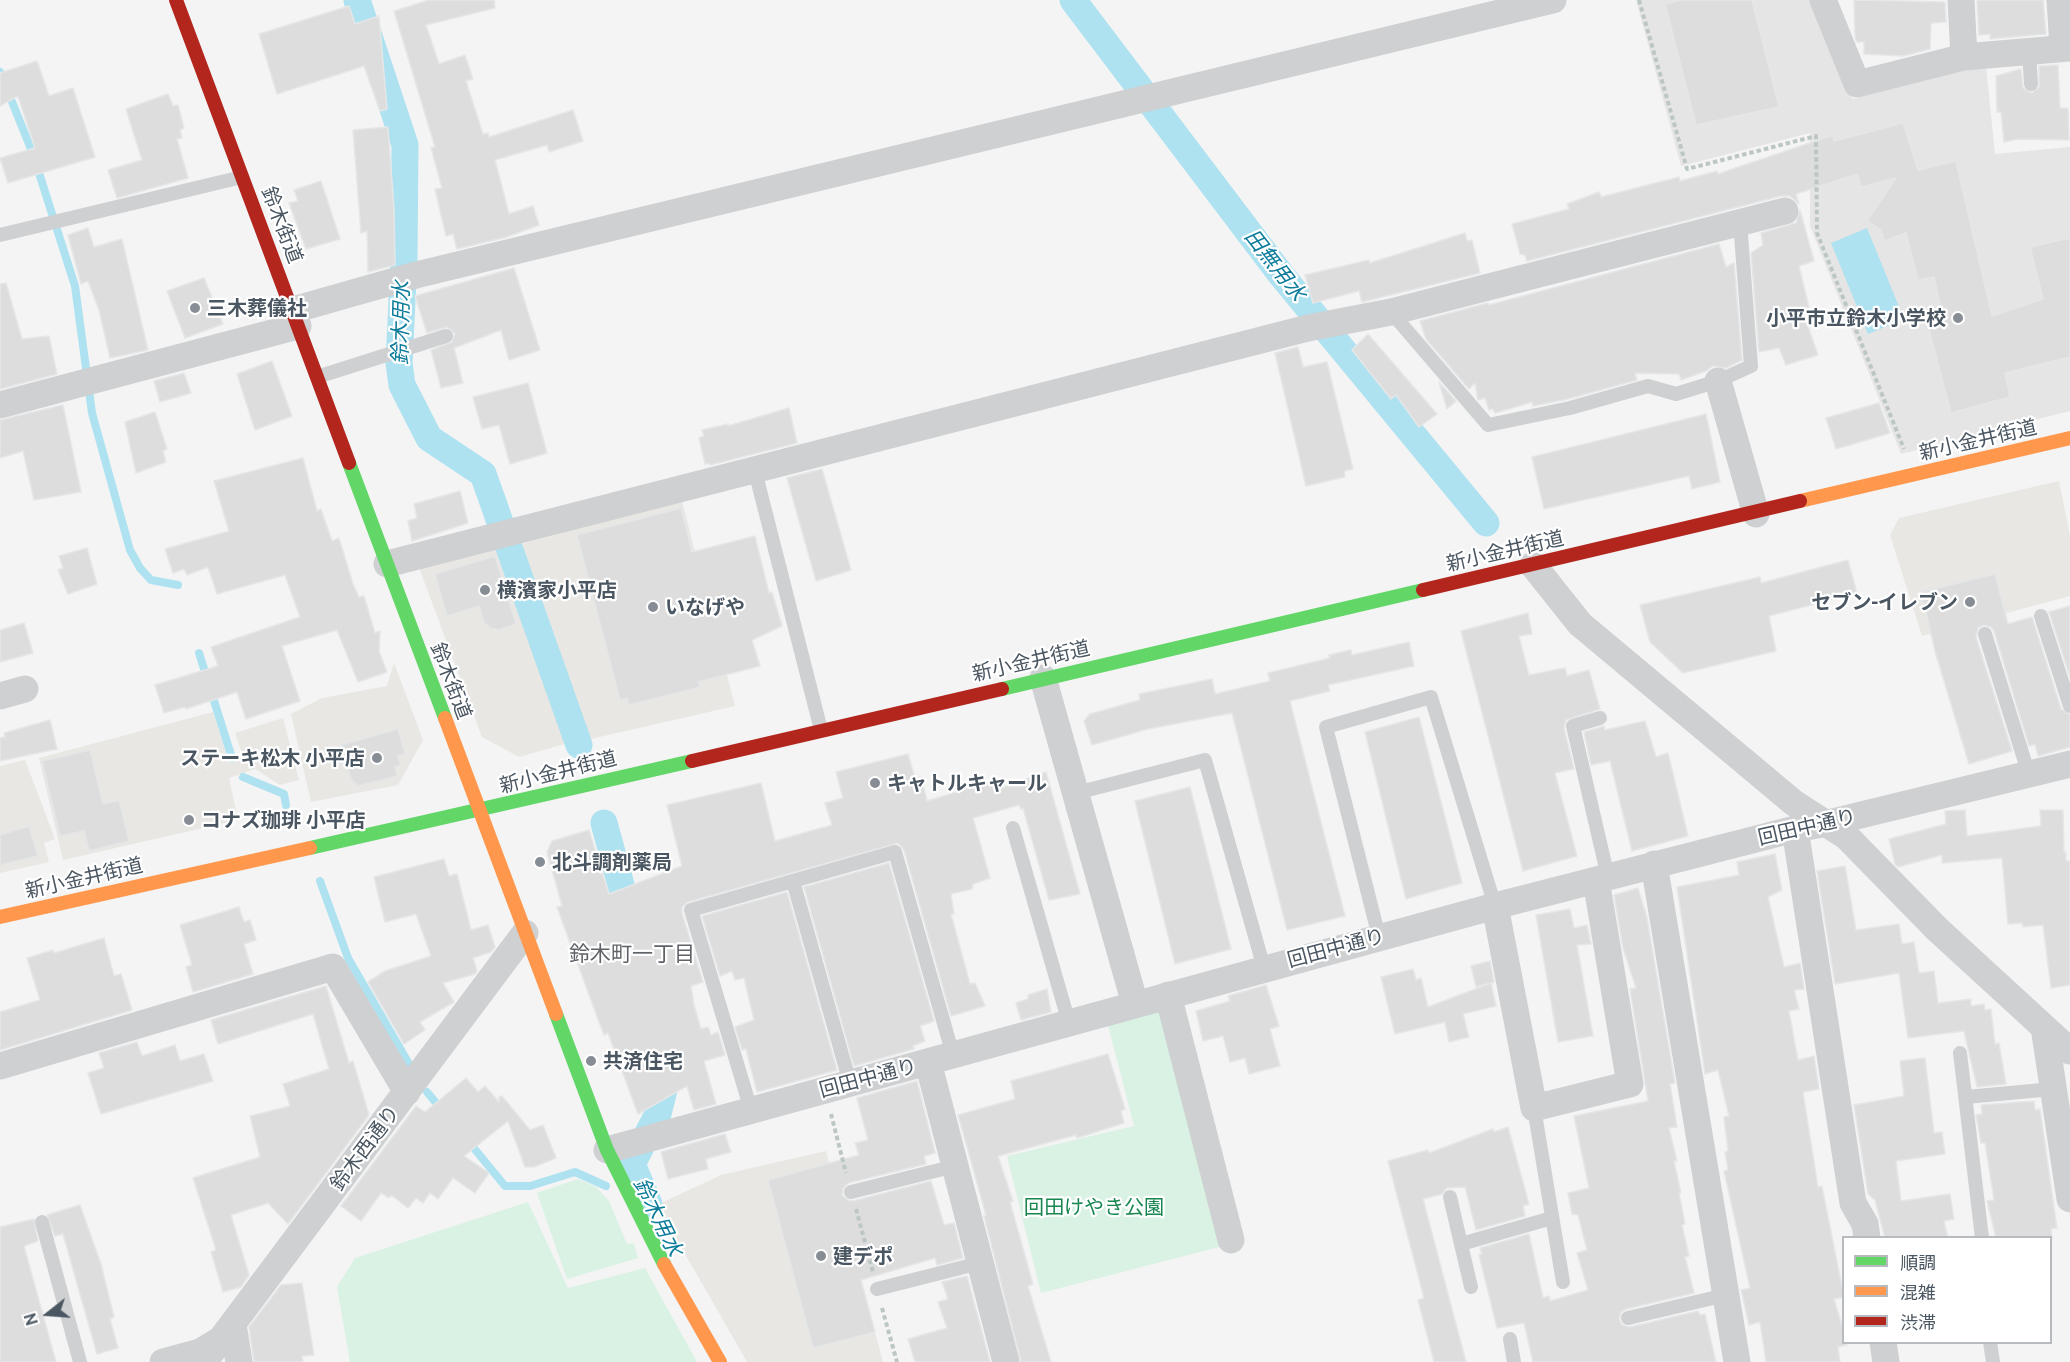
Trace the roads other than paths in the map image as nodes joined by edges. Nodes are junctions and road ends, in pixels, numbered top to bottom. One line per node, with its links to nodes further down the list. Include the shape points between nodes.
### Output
1 (176, 0): 10 (main road, 鈴木街道)
2 (1823, 0): 8 (street, via 1857,84)
3 (1961, 0): 8 (street)
4 (2060, 0): 6 (street)
5 (1541, 1): 15 (street, via 404,279)
6 (2066, 48): 7 (street)
7 (2029, 51): 8 (street); 9 (lane)
8 (1964, 57)
9 (2031, 84)
10 (242, 177): 13 (lane); 15 (main road, 鈴木街道)
11 (1785, 211): 12 (street)
12 (1740, 222): 14 (street); 18 (lane, via 1751,366)
13 (0, 236)
14 (1391, 312): 18 (lane, via 1488,425 1648,386 1676,394); 21 (street, via 1318,326)
15 (296, 318): 17 (main road, 鈴木街道); 19 (street)
16 (446, 336): 17 (lane)
17 (317, 377): 23 (main road, 鈴木街道)
18 (1718, 381): 22 (street)
19 (0, 405)
20 (2070, 438): 22 (main road, 新小金井街道)
21 (755, 471): 23 (street); 30 (lane)
22 (1756, 514): 24 (main road, 新小金井街道)
23 (387, 564): 34 (main road, 鈴木街道)
24 (1533, 565): 27 (main road, 新小金井街道); 35 (street, via 1580,624 1794,803)
25 (2041, 616): 28 (lane)
26 (1985, 634): 32 (lane)
27 (1043, 678): 30 (main road, 新小金井街道); 33 (street)
28 (2070, 706)
29 (1600, 718): 39 (lane, via 1573,726)
30 (821, 730): 34 (main road, 新小金井街道)
31 (2070, 764): 32 (street, 回田中通り)
32 (2029, 775): 35 (street, 回田中通り)
33 (1076, 793): 45 (lane, via 1205,760); 47 (street)
34 (480, 811): 42 (main road, 新小金井街道); 43 (main road, 鈴木街道)
35 (1828, 823): 37 (street, 回田中通り); 49 (street, via 1848,837 1937,930)
36 (1013, 828): 48 (lane)
37 (1795, 829): 38 (street, 回田中通り); 67 (street, via 1853,1203 1865,1224)
38 (1654, 864): 39 (street, 回田中通り); 75 (street)
39 (1602, 878): 41 (street, 回田中通り); 58 (street, via 1630,1084)
40 (793, 881): 52 (lane, via 895,852); 54 (lane); 59 (lane, via 691,910)
41 (1495, 906): 44 (street, 回田中通り); 44 (lane, via 1431,696 1326,728); 58 (street)
42 (0, 917)
43 (525, 933): 56 (street, 鈴木西通り); 60 (main road, 鈴木街道)
44 (1379, 937): 45 (street, 回田中通り)
45 (1264, 968): 46 (street, 回田中通り)
46 (1168, 994): 47 (street, 回田中通り); 69 (street)
47 (1135, 1004): 48 (street, 回田中通り)
48 (1068, 1023): 52 (street, 回田中通り)
49 (2044, 1027): 50 (street); 55 (street)
50 (2070, 1051)
51 (1960, 1053): 57 (lane)
52 (941, 1059): 54 (street, 回田中通り); 61 (street)
53 (0, 1066): 56 (street, via 333,967)
54 (837, 1087): 59 (street, 回田中通り)
55 (2054, 1089): 57 (lane); 64 (street)
56 (407, 1092): 77 (street, 鈴木西通り)
57 (1966, 1097): 68 (lane)
58 (1534, 1108): 65 (lane)
59 (751, 1110): 60 (street, 回田中通り)
60 (607, 1150): 85 (main road, 鈴木街道, via 645,1230)
61 (955, 1166): 62 (lane); 71 (street)
62 (851, 1192)
63 (1450, 1197): 70 (lane)
64 (2070, 1199)
65 (1552, 1218): 70 (lane); 72 (lane)
66 (42, 1222): 81 (lane)
67 (1867, 1236)
68 (1982, 1236)
69 (1231, 1240)
70 (1461, 1244): 73 (lane)
71 (980, 1263): 74 (lane); 86 (street)
72 (1563, 1282)
73 (1471, 1287)
74 (877, 1289)
75 (1726, 1295): 76 (lane); 88 (street)
76 (1628, 1318)
77 (227, 1332): 82 (street, via 200,1352); 83 (street, 鈴木西通り); 84 (street)
78 (1510, 1339): 87 (lane)
79 (1883, 1344): 89 (street)
80 (1990, 1344): 90 (lane)
81 (80, 1362)
82 (162, 1362)
83 (204, 1362)
84 (239, 1362)
85 (720, 1362)
86 (1006, 1362)
87 (1514, 1362)
88 (1737, 1362)
89 (1886, 1362)
90 (1993, 1362)

